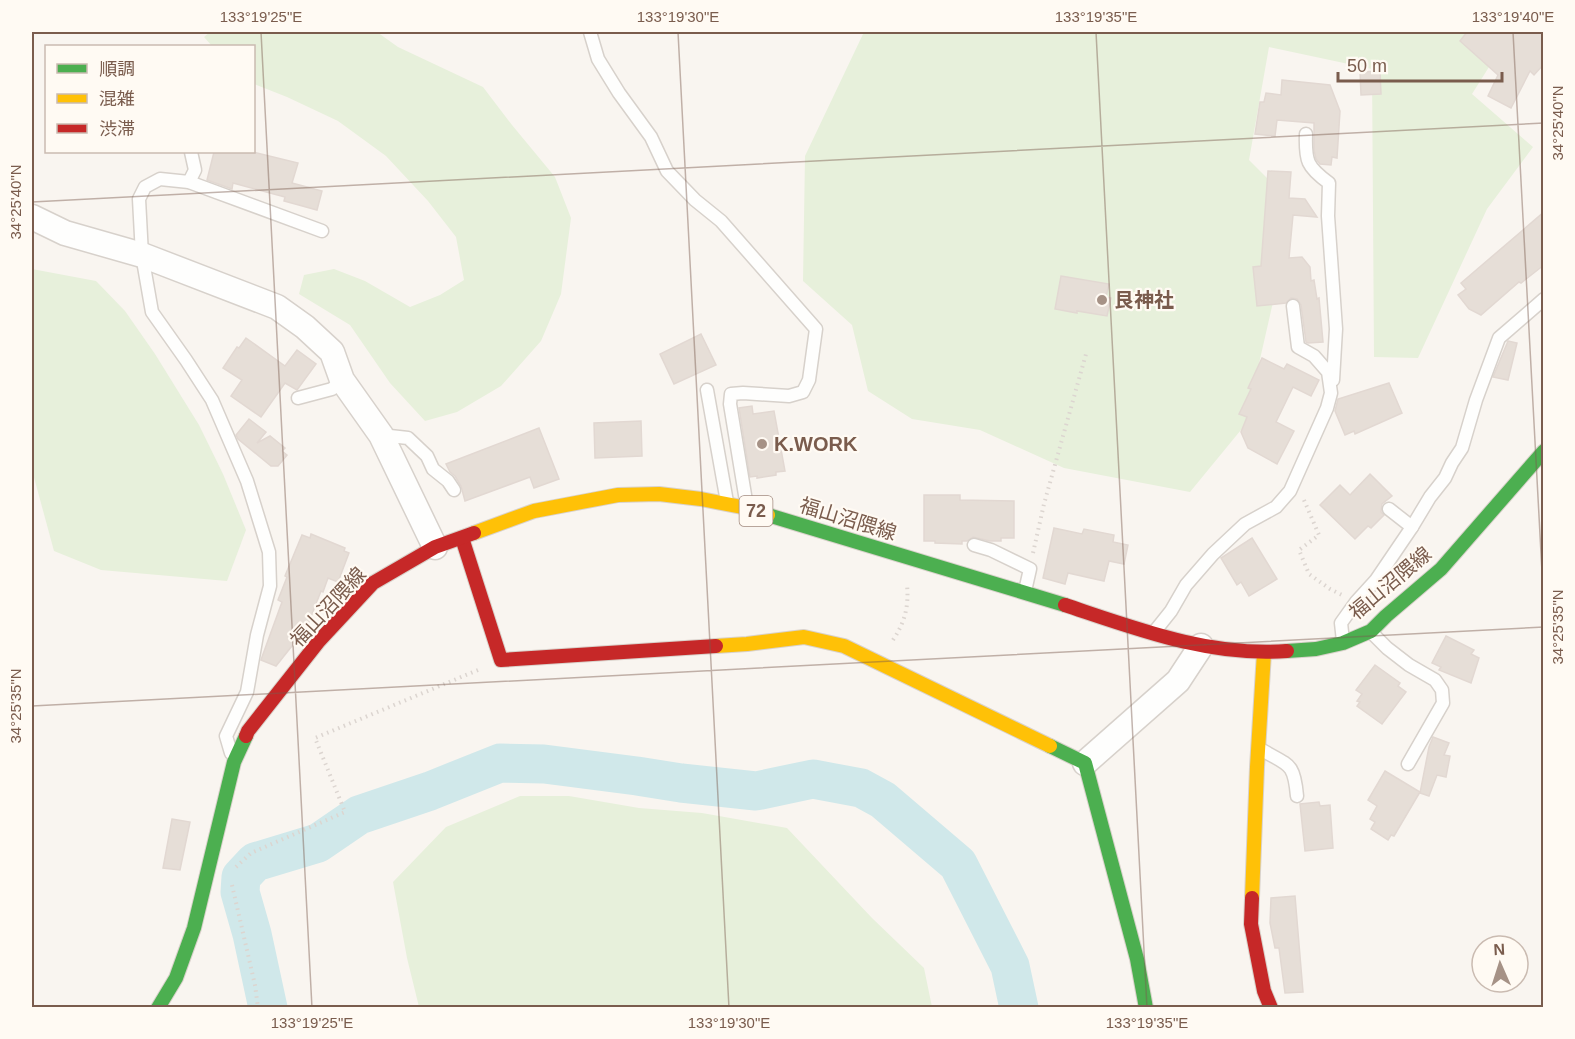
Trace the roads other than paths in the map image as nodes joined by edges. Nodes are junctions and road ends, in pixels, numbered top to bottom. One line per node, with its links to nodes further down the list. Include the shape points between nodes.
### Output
1 (590, 32): 18 (lane, via 597,59 651,137 667,171 721,221 816,329 809,380 803,392 789,396 730,394)
2 (1306, 134): 12 (lane, via 1305,156 1314,173 1329,183 1336,329)
3 (191, 153): 4 (lane, via 195,170)
4 (189, 182): 6 (lane); 7 (lane, via 160,178 146,187 139,199)
5 (32, 217): 7 (street, via 65,232)
6 (322, 231)
7 (142, 255): 10 (street, via 276,307 332,352); 31 (lane, via 152,312 212,400 248,481 269,552 270,586 247,692 226,736)
8 (1544, 299): 20 (lane, via 1499,338 1462,448)
9 (1293, 306): 12 (lane, via 1298,347 1314,356 1328,372)
10 (342, 380): 13 (lane, via 332,389); 14 (street)
11 (707, 390): 17 (lane)
12 (1331, 393): 26 (lane, via 1290,491 1276,507 1245,524 1213,554)
13 (297, 398)
14 (381, 435): 16 (lane, via 408,438); 23 (street)
15 (1544, 451): 25 (main road, 福山沼隈線 / 72, via 1441,569)
16 (454, 490)
17 (727, 504): 18 (main road, 福山沼隈線 / 72); 21 (main road, 福山沼隈線 / 72, via 658,494 618,495 534,511)
18 (747, 508): 24 (main road, 福山沼隈線 / 72)
19 (1389, 509): 20 (lane)
20 (1412, 527): 27 (lane, via 1341,623)
21 (462, 538): 23 (main road, 福山沼隈線 / 72); 32 (main road, via 501,660 804,637 844,646)
22 (974, 545): 24 (lane, via 1029,569)
23 (435, 547): 31 (main road, 福山沼隈線 / 72, via 373,583 319,641 248,731)
24 (1025, 592): 26 (main road, 福山沼隈線 / 72)
25 (1371, 631): 27 (main road, 福山沼隈線 / 72); 33 (lane, via 1409,665 1435,680 1442,690 1443,703)
26 (1152, 634): 28 (main road, 福山沼隈線 / 72)
27 (1343, 643): 29 (main road, 福山沼隈線 / 72)
28 (1201, 646): 29 (main road, 福山沼隈線 / 72); 32 (street, via 1178,681)
29 (1264, 653): 30 (main road)
30 (1258, 748): 34 (lane, via 1290,766); 37 (main road, via 1251,924)
31 (234, 762): 35 (main road, 福山沼隈線 / 72, via 194,928 176,978)
32 (1085, 763): 36 (main road, via 1137,958)
33 (1408, 764)
34 (1297, 796)
35 (158, 1008)
36 (1146, 1008)
37 (1271, 1008)

